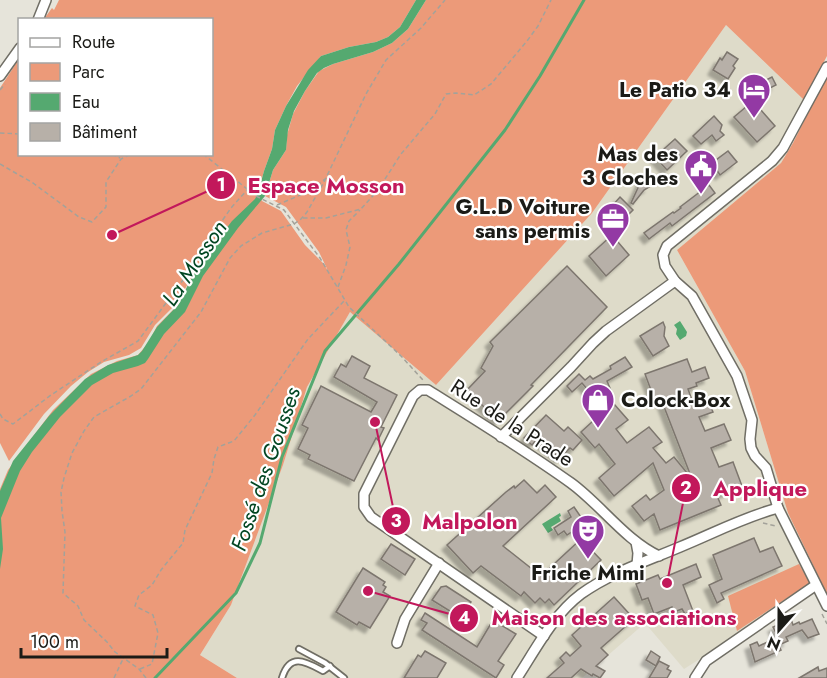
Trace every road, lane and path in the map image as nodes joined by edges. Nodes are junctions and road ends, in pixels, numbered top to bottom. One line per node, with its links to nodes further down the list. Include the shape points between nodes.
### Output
1 (46, 0): 4 (street)
2 (445, 0): 15 (path, via 386,60 352,120)
3 (551, 0): 18 (path, via 532,34 491,84 474,95 446,94 435,114)
4 (39, 18)
5 (18, 51): 7 (street)
6 (827, 67): 21 (street, via 772,161 667,246 663,255 665,266)
7 (0, 76)
8 (0, 134): 9 (path)
9 (18, 134)
10 (116, 156): 13 (path)
11 (127, 156): 13 (path)
12 (206, 156): 16 (path)
13 (121, 159): 14 (path, via 106,182 105,207 92,222)
14 (0, 164)
15 (326, 178): 17 (path, via 312,190); 19 (path)
16 (248, 189): 17 (path); 25 (path, via 138,341 51,395 13,424)
17 (276, 205): 20 (path)
18 (361, 209): 19 (path, via 326,218); 22 (path, via 346,230 350,247)
19 (302, 218): 20 (path)
20 (294, 224): 22 (path); 37 (path, via 262,233 241,246 230,258 201,312 153,374 131,396 94,417 72,453 61,492 66,532 63,592 78,606 84,620)
21 (675, 280): 26 (street, via 599,337); 27 (street, via 692,296 737,376 752,420 751,448 766,468)
22 (338, 288): 23 (path)
23 (345, 301): 24 (path, via 423,380); 39 (path, via 308,339 234,441 218,447 213,473 185,530 183,543 152,585 139,595 135,606 153,615 158,633 152,664)
24 (428, 390): 26 (street, Rue de la Prade); 30 (street, Rue de la Prade, via 413,396 364,494 364,507 371,517)
25 (0, 414)
26 (501, 437): 28 (street, Rue de la Prade, via 572,484)
27 (777, 508): 29 (street); 32 (street)
28 (636, 542): 29 (street, Rue de la Prade); 31 (street)
29 (659, 556): 31 (street)
30 (439, 563): 34 (street); 35 (street, via 405,619)
31 (637, 565): 34 (street, via 580,595)
32 (816, 585): 33 (street); 45 (street, via 706,661)
33 (827, 606)
34 (544, 636): 44 (street)
35 (397, 643)
36 (299, 649): 38 (lane)
37 (123, 658): 39 (path); 40 (path)
38 (330, 666): 42 (lane, via 323,671 304,661 293,662); 43 (lane)
39 (140, 669): 41 (path)
40 (114, 678)
41 (146, 678)
42 (282, 678)
43 (344, 678)
44 (517, 678)
45 (695, 678)

